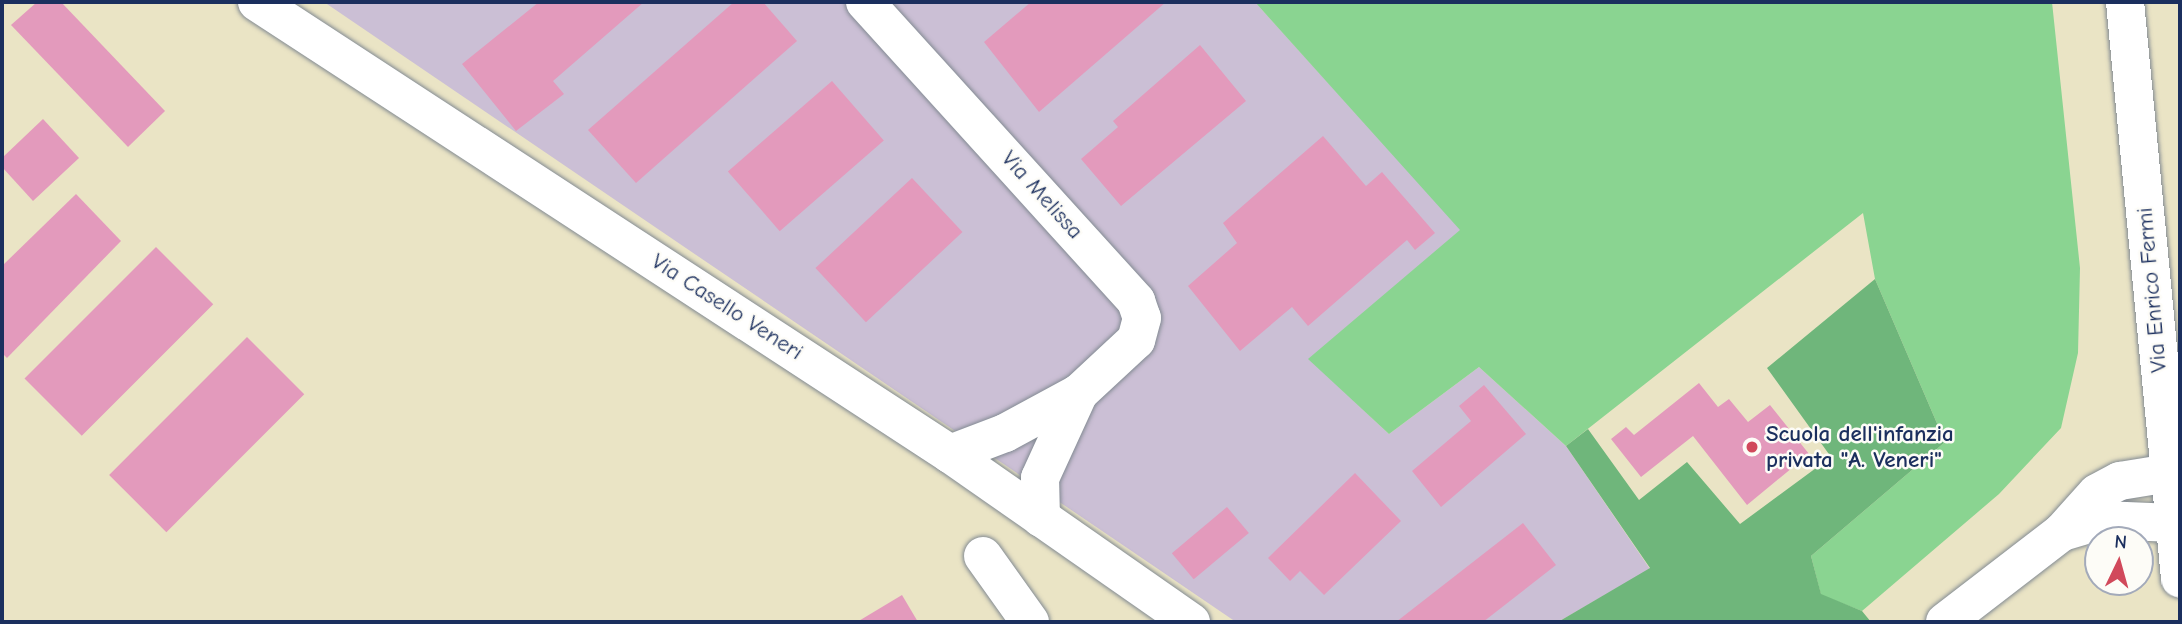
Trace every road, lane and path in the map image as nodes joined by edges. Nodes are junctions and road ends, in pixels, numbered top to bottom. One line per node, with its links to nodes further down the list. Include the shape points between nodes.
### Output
1 (257, 2): 5 (street, Via Casello Veneri)
2 (865, 2): 4 (street, Via Melissa, via 1136,301 1142,318 1136,340)
3 (2126, 2): 6 (street, Via Enrico Fermi)
4 (1079, 393): 5 (street, Via Melissa, via 1005,433); 7 (street, Via Melissa, via 1040,478)
5 (950, 454): 7 (street, Via Casello Veneri)
6 (2169, 473): 8 (street, Via Enrico Fermi); 9 (street, via 2120,481 2098,493)
7 (1041, 518): 13 (street, Via Casello Veneri)
8 (2174, 523): 9 (street, via 2102,520); 11 (street, Via Enrico Fermi)
9 (2062, 532): 14 (street)
10 (983, 556): 12 (street)
11 (2180, 578)
12 (1030, 622)
13 (1191, 622)
14 (1944, 622)

